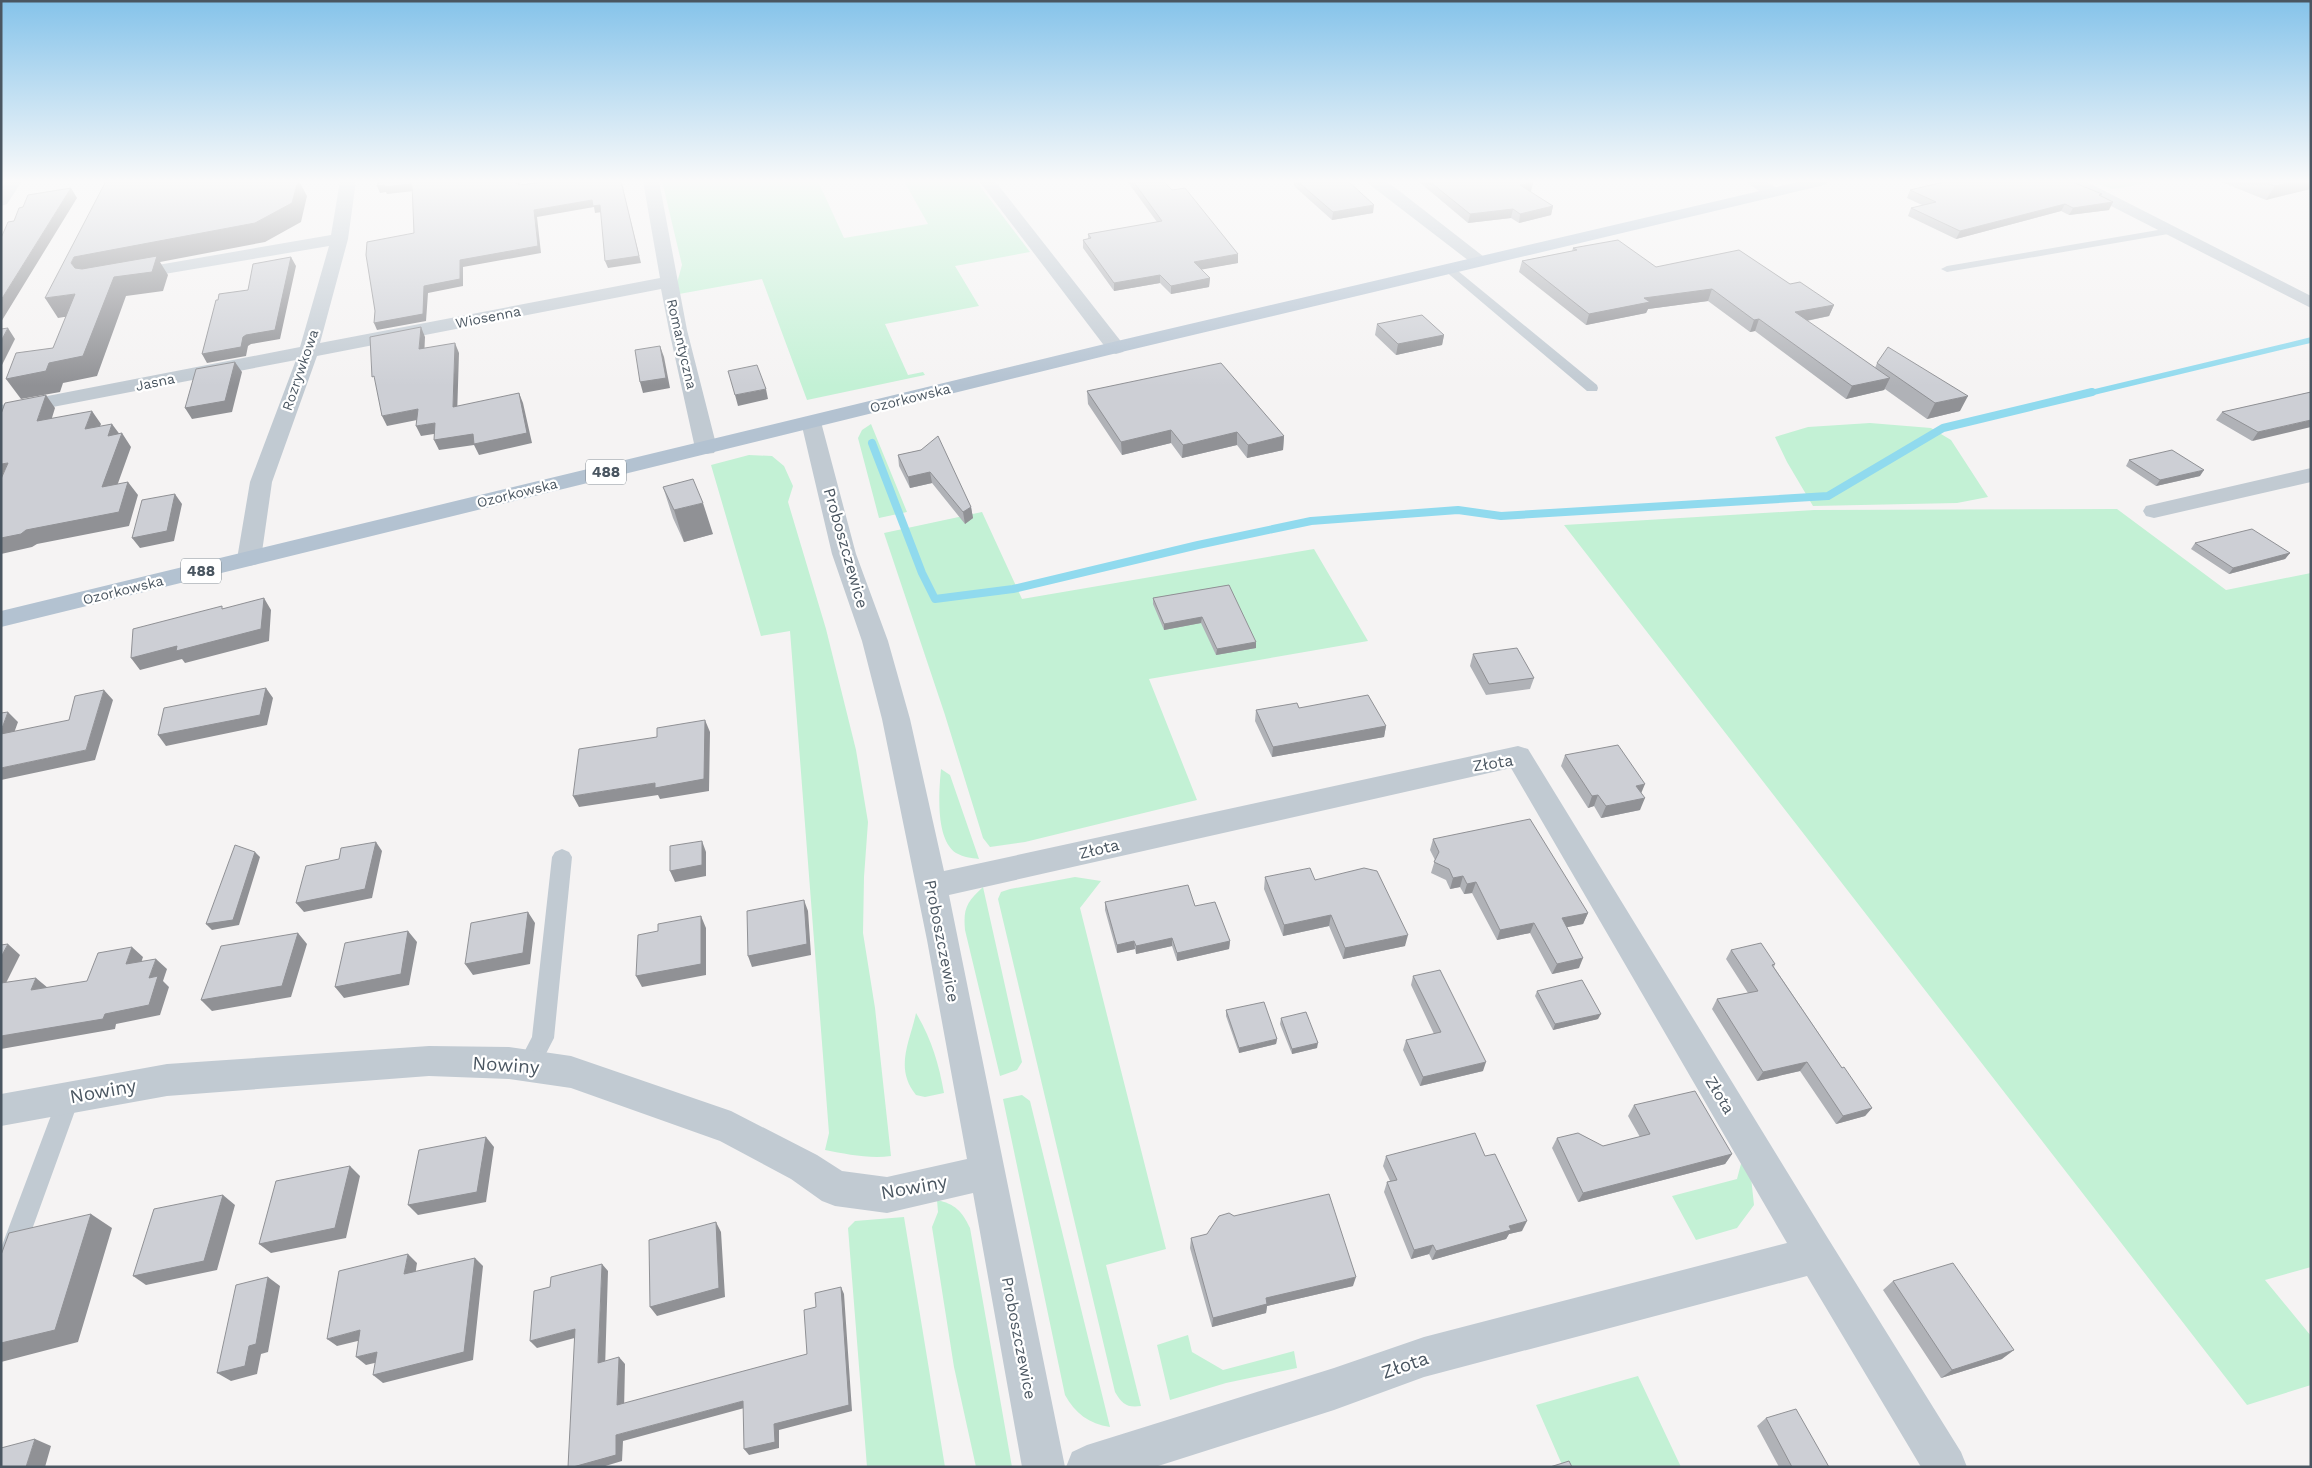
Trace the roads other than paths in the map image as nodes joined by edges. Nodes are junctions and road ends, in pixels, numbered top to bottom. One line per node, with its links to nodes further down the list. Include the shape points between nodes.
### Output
1 (278, 250): 12 (street)
2 (336, 250): 16 (street, Rozrywkowa)
3 (663, 250): 13 (street, Romantyczna)
4 (1040, 250): 15 (street)
5 (1466, 250): 9 (street)
6 (1525, 250): 9 (main road, Ozorkowska / 488)
7 (2058, 250): 11 (lane)
8 (2208, 250): 14 (street)
9 (1480, 260): 10 (main road, Ozorkowska / 488)
10 (1448, 268): 15 (main road, Ozorkowska / 488); 17 (lane)
11 (1947, 269)
12 (113, 278)
13 (668, 282): 16 (street, Wiosenna); 20 (street, Romantyczna)
14 (2311, 303)
15 (1116, 348): 19 (main road, Ozorkowska / 488)
16 (308, 350): 18 (street, Jasna); 23 (street, Rozrywkowa, via 261,482)
17 (1592, 388)
18 (1, 411)
19 (811, 422): 20 (main road, Ozorkowska / 488); 26 (street, Proboszczewice, via 844,554 875,641 896,719)
20 (706, 448): 23 (main road, Ozorkowska / 488)
21 (2311, 475): 22 (street)
22 (2154, 511)
23 (249, 559): 24 (main road, Ozorkowska / 488)
24 (1, 619)
25 (562, 857): 27 (lane, via 543,1038)
26 (932, 886): 30 (street, Proboszczewice); 31 (street, Złota, via 1518,756)
27 (528, 1066): 28 (street, Nowiny, via 429,1061 394,1063 167,1080); 30 (street, Nowiny, via 571,1072 731,1128 804,1167 835,1188 887,1195)
28 (69, 1097): 29 (street, Nowiny); 32 (lane)
29 (1, 1110)
30 (986, 1172): 33 (street, Proboszczewice)
31 (1815, 1255): 34 (street, Złota, via 1424,1357 1334,1390); 35 (street, Złota)
32 (1, 1282)
33 (1044, 1467)
34 (1087, 1467)
35 (1946, 1467)

